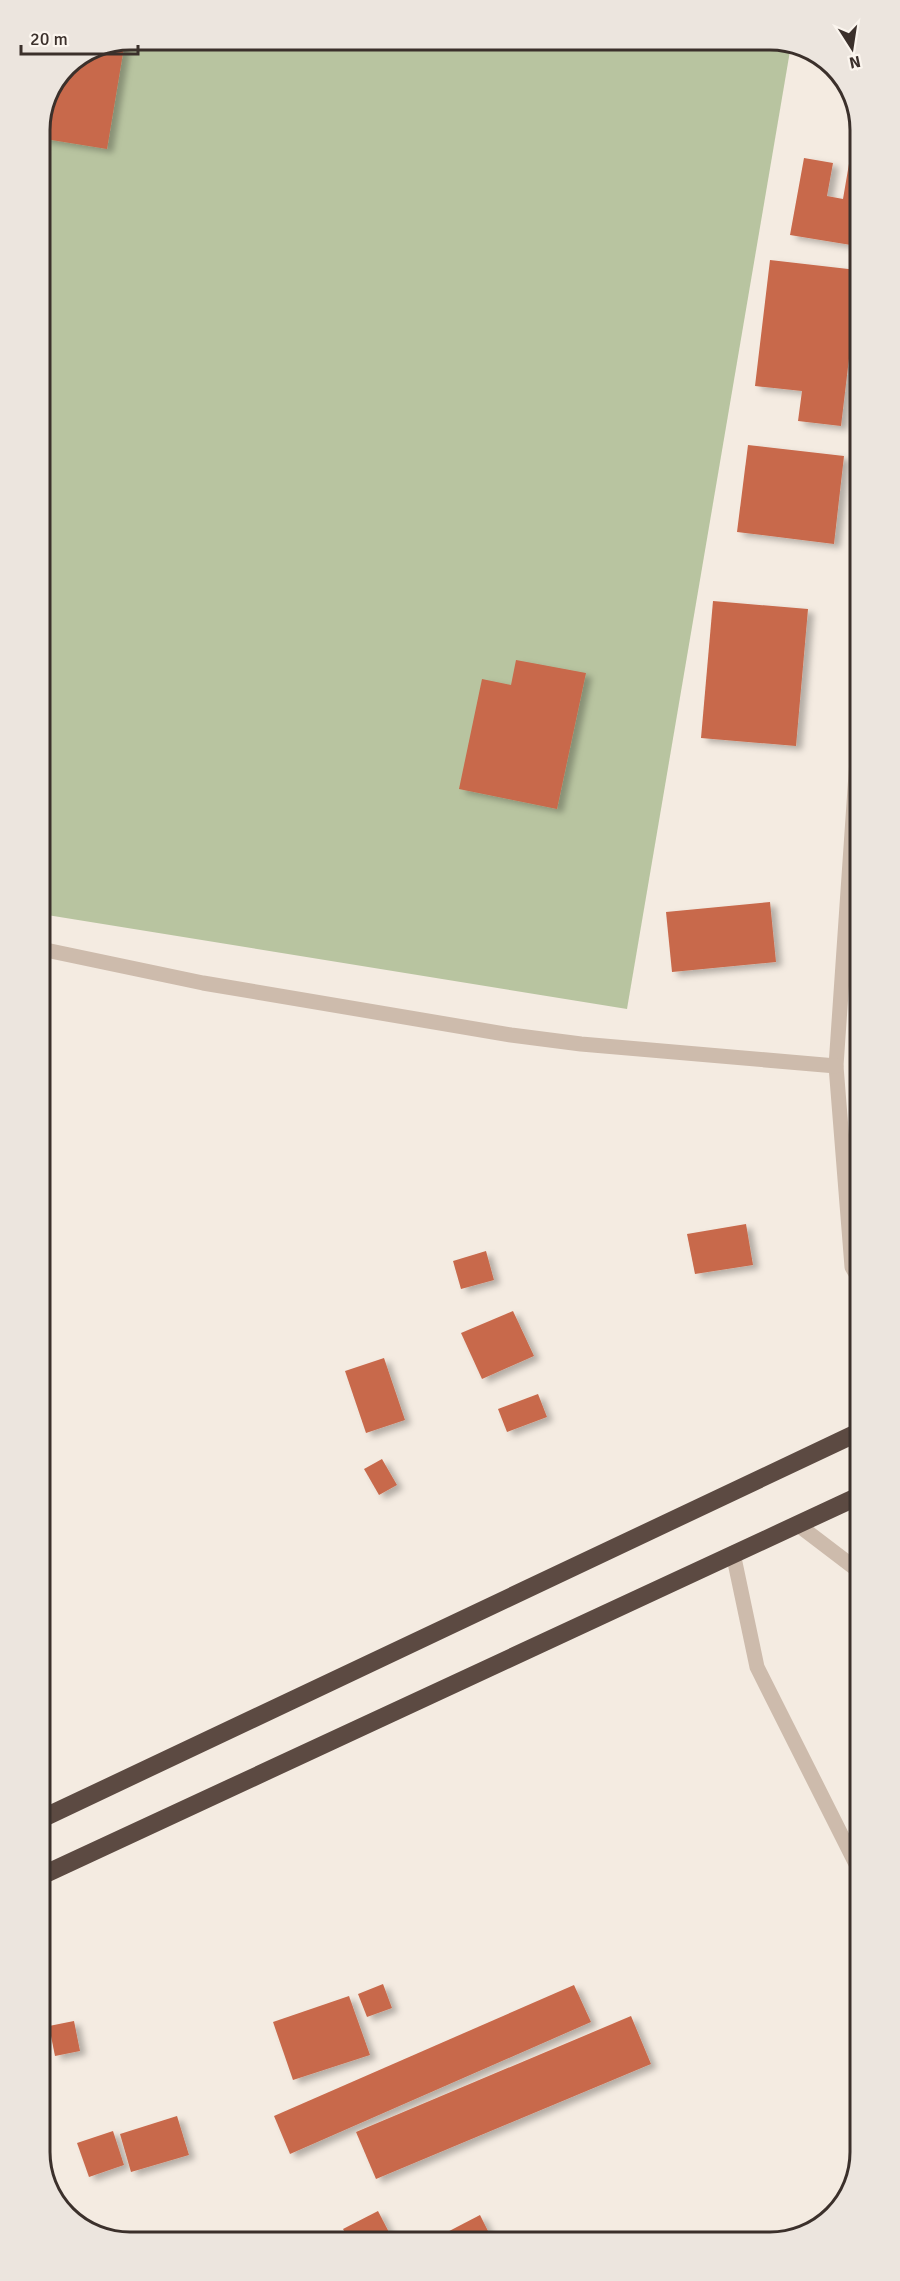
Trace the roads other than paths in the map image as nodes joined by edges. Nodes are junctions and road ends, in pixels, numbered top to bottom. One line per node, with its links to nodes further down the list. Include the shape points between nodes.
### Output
1 (850, 862): 3 (street)
2 (50, 951): 3 (street, via 203,983 511,1035)
3 (836, 1066): 4 (street)
4 (850, 1242)
5 (850, 1436): 10 (highway)
6 (850, 1500): 7 (highway)
7 (797, 1524): 8 (highway); 9 (street)
8 (734, 1553): 11 (street, via 757,1667); 12 (highway)
9 (850, 1564)
10 (50, 1815)
11 (850, 1852)
12 (50, 1872)

